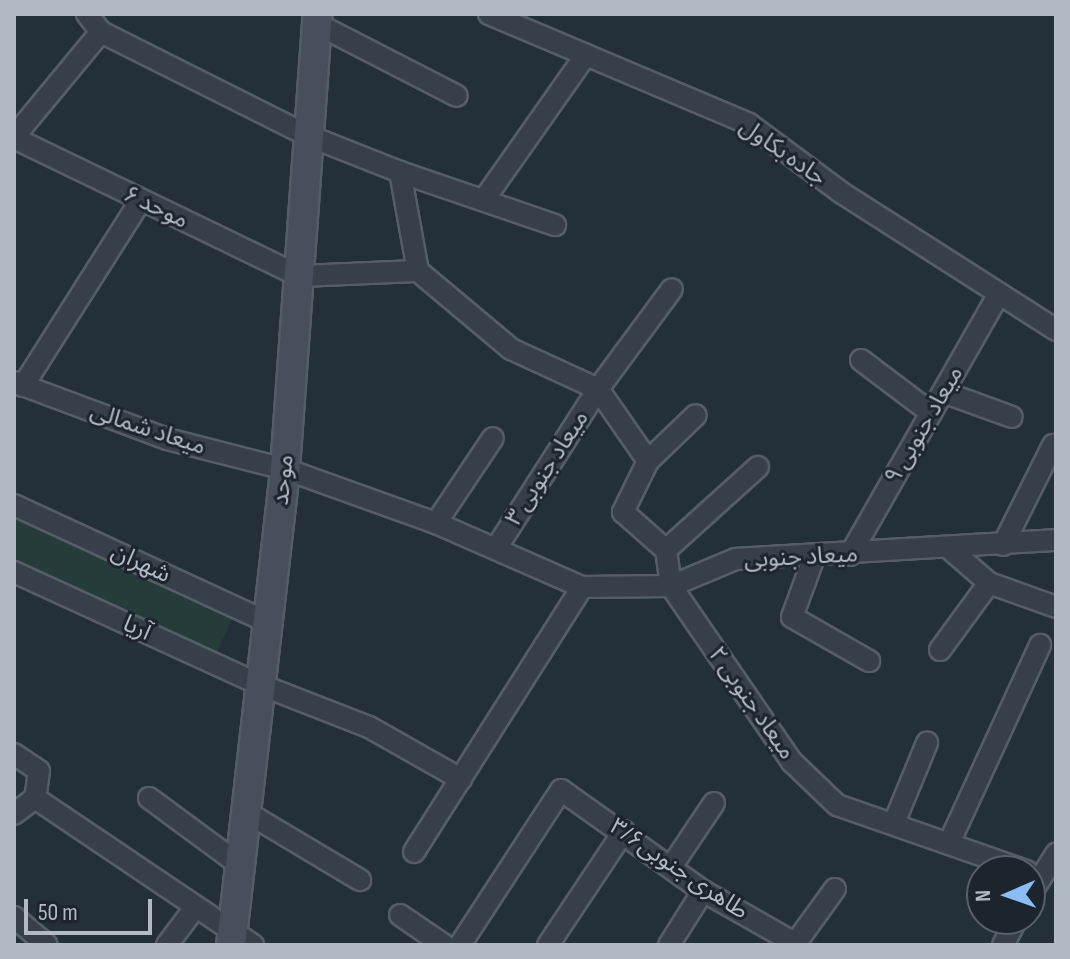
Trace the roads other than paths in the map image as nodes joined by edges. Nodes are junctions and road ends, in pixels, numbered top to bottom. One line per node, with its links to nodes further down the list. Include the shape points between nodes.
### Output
1 (87, 14): 4 (street)
2 (489, 14): 5 (street, جاده بکاول)
3 (318, 19): 6 (street); 7 (street, موحد)
4 (101, 32): 7 (street); 8 (street)
5 (586, 55): 10 (street); 16 (street, جاده بکاول, via 749,124 842,193)
6 (457, 96)
7 (309, 136): 9 (street); 14 (street, موحد)
8 (14, 137): 11 (street, موحد ۶)
9 (400, 172): 10 (street); 13 (street)
10 (485, 198): 12 (street)
11 (141, 200): 14 (street, موحد ۶); 19 (street)
12 (555, 225)
13 (418, 271): 14 (street); 20 (street, via 511,349)
14 (299, 276): 29 (street, موحد)
15 (672, 289): 20 (street, میعاد جنوبی ۳)
16 (999, 294): 17 (street, جاده بکاول); 21 (street, میعاد جنوبی ۹)
17 (1056, 330)
18 (861, 360): 22 (street)
19 (19, 384): 29 (street, میعاد شمالی, via 167,439)
20 (598, 389): 27 (street); 34 (street, میعاد جنوبی ۳)
21 (943, 392): 22 (street, میعاد جنوبی ۹); 24 (street)
22 (931, 413): 37 (street, میعاد جنوبی ۹)
23 (696, 415): 27 (street)
24 (1012, 417)
25 (493, 438): 31 (street)
26 (1053, 445): 33 (street)
27 (648, 461): 35 (street, via 623,512)
28 (758, 467): 35 (street)
29 (285, 469): 31 (street, میعاد جنوبی); 44 (street, موحد)
30 (14, 505): 44 (street, شهران)
31 (436, 523): 34 (street, میعاد جنوبی)
32 (1056, 540): 33 (street, میعاد جنوبی)
33 (1003, 545): 36 (street, میعاد جنوبی)
34 (497, 547): 42 (street, میعاد جنوبی)
35 (666, 550): 41 (street)
36 (951, 550): 37 (street, میعاد جنوبی); 40 (street)
37 (850, 555): 38 (street, میعاد جنوبی)
38 (814, 557): 41 (street, میعاد جنوبی, via 736,559); 47 (street, via 792,617)
39 (14, 572): 48 (street, آریا)
40 (989, 583): 43 (street); 46 (street)
41 (671, 586): 42 (street, میعاد جنوبی); 57 (street, میعاد جنوبی ۲, via 792,762 837,805)
42 (582, 587): 51 (street)
43 (1056, 607)
44 (267, 622): 48 (street, موحد)
45 (1040, 645): 59 (street)
46 (940, 650)
47 (869, 661)
48 (261, 685): 51 (street, آریا, via 369,727); 55 (street, موحد)
49 (927, 743): 57 (street)
50 (14, 754): 52 (street, via 39,771)
51 (461, 779): 60 (street)
52 (35, 798): 56 (street); 67 (street)
53 (149, 798): 62 (street)
54 (714, 803): 63 (street)
55 (246, 812): 62 (street, موحد); 64 (street)
56 (14, 814)
57 (894, 823): 59 (street, میعاد جنوبی ۲)
58 (624, 831): 63 (street, طاهری جنوبی۳/۶); 75 (street, طاهری جنوبی۳/۶, via 561,790); 76 (street)
59 (950, 841): 61 (street, میعاد جنوبی ۲)
60 (414, 852)
61 (986, 855)
62 (240, 865): 70 (street, موحد)
63 (671, 867): 66 (street, طاهری جنوبی۳/۶)
64 (360, 880)
65 (835, 889): 71 (street)
66 (703, 891): 71 (street, طاهری جنوبی۳/۶); 77 (street)
67 (194, 909): 70 (street); 73 (street)
68 (400, 915): 74 (street)
69 (14, 917): 72 (street)
70 (239, 941)
71 (796, 944)
72 (47, 945)
73 (167, 945)
74 (444, 945)
75 (460, 945)
76 (548, 945)
77 (669, 945)

